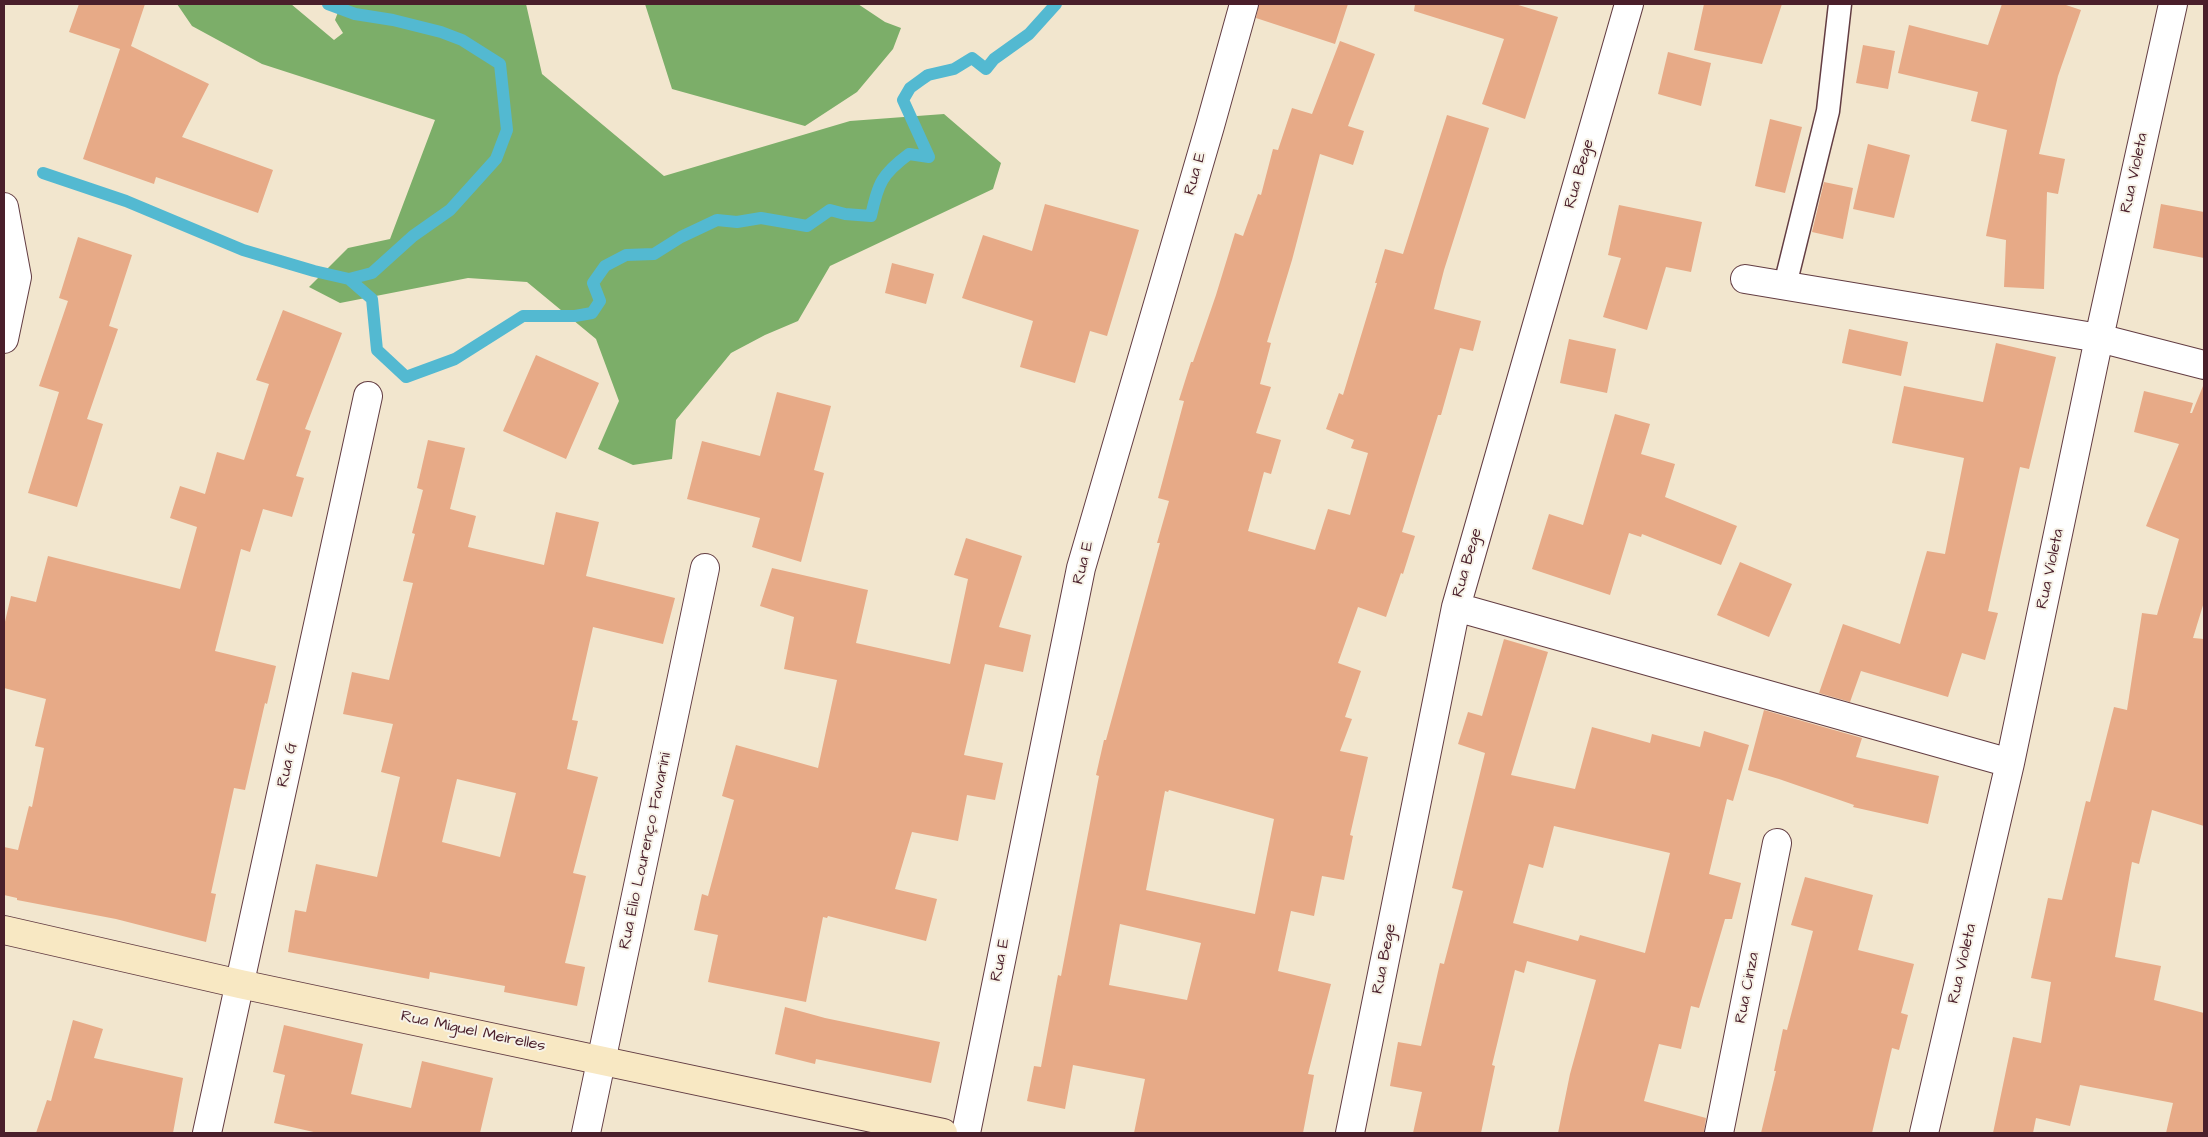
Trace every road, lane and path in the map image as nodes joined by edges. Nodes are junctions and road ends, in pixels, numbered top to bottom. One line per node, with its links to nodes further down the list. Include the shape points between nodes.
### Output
1 (1244, 4): 22 (street, Rua E, via 1081,568)
2 (1629, 4): 13 (street, Rua Bege)
3 (1840, 4): 7 (lane, via 1828,111)
4 (2174, 4): 8 (street, Rua Violeta)
5 (4, 207): 9 (street, via 17,277)
6 (1745, 279): 7 (street)
7 (1785, 285): 8 (street)
8 (2099, 338): 10 (street); 14 (street, Rua Violeta)
9 (4, 339)
10 (2204, 365)
11 (368, 396): 17 (street, Rua G)
12 (705, 568): 18 (street, Rua Élio Lourenço Favarini)
13 (1456, 607): 14 (street); 23 (street, Rua Bege)
14 (2010, 763): 25 (street, Rua Violeta)
15 (1777, 843): 24 (street, Rua Cinza)
16 (4, 930): 17 (street, Rua Miguel Meirelles)
17 (240, 984): 18 (street, Rua Miguel Meirelles); 19 (street, Rua G)
18 (602, 1059): 20 (street, Rua Élio Lourenço Favarini); 21 (street, Rua Miguel Meirelles)
19 (207, 1133)
20 (586, 1133)
21 (943, 1133)
22 (966, 1133)
23 (1350, 1133)
24 (1720, 1133)
25 (1924, 1133)

